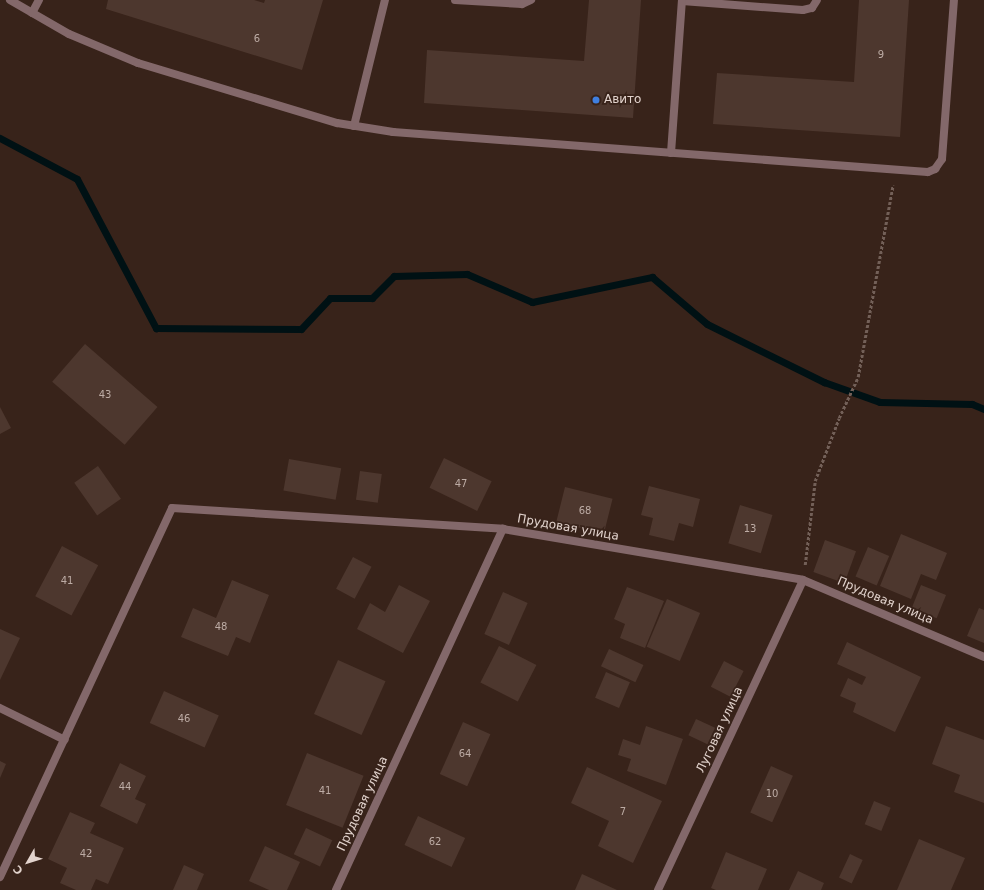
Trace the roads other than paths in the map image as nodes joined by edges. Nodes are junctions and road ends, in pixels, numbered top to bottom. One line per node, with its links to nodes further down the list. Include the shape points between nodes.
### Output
1 (10, 0): 9 (street)
2 (39, 0): 9 (street)
3 (385, 0): 10 (street)
4 (455, 0): 5 (street, via 522,4)
5 (531, 0)
6 (817, 0): 8 (street, via 812,8 803,10)
7 (954, 0): 11 (street, via 942,159 935,169 928,172)
8 (682, 1): 11 (street)
9 (32, 13): 10 (street, via 84,42 138,63 317,119)
10 (354, 126): 11 (street, via 393,132)
11 (671, 153)
12 (503, 529): 13 (street, Прудовая улица); 16 (street, via 172,508); 18 (street, Прудовая улица)
13 (803, 580): 14 (street, Прудовая улица); 19 (street, Луговая улица)
14 (984, 657)
15 (0, 708): 16 (street)
16 (65, 740): 17 (street)
17 (0, 877)
18 (336, 890)
19 (658, 890)

